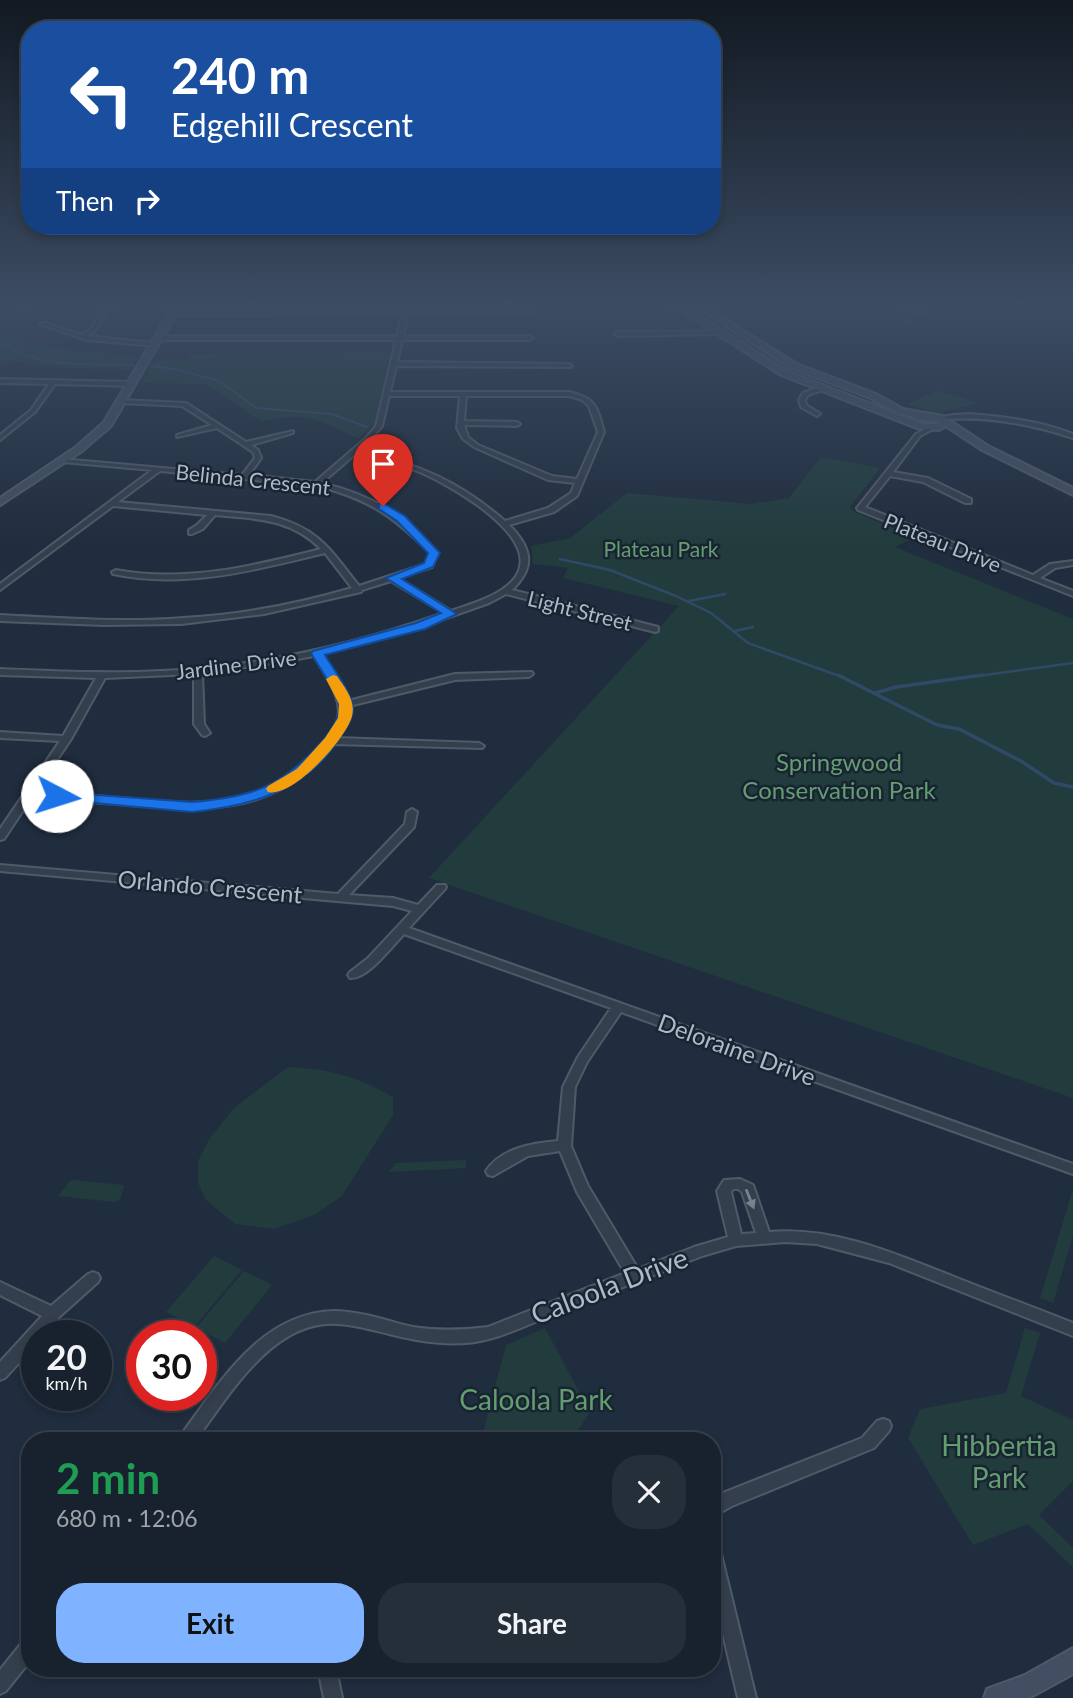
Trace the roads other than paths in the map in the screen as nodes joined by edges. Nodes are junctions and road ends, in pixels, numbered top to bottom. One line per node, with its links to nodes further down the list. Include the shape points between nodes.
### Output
1 (39, 383): 5 (street)
2 (390, 383): 8 (street)
3 (807, 383): 7 (main road)
4 (837, 383): 12 (main road, via 901,411)
5 (52, 384): 6 (street); 21 (street, via 33,411)
6 (132, 384): 10 (main road)
7 (820, 389): 11 (street, via 805,394 802,400 803,406); 17 (main road)
8 (388, 394): 9 (street); 23 (street, via 379,426)
9 (463, 394): 13 (street); 28 (street, via 586,397 601,432)
10 (122, 401): 16 (street, via 184,404); 24 (main road, via 108,424)
11 (817, 414)
12 (925, 416): 15 (main road); 17 (main road, via 916,417)
13 (460, 423): 14 (street); 28 (street, via 465,438 476,446 551,478)
14 (517, 424)
15 (938, 424): 17 (main road); 20 (street, via 972,417 1041,425); 30 (main road); 31 (main road, via 989,459)
16 (218, 426): 19 (street); 22 (street)
17 (917, 428): 26 (street, Plateau Drive)
18 (291, 432): 22 (street)
19 (179, 436)
20 (1073, 436)
21 (0, 438)
22 (246, 444): 27 (street, via 258,458)
23 (354, 453): 29 (street); 36 (street, via 443,478)
24 (63, 460): 25 (street, Belinda Crescent); 33 (main road)
25 (158, 469): 27 (street, Belinda Crescent); 34 (street)
26 (887, 473): 32 (street, via 925,480); 42 (street, Plateau Drive, via 861,505 864,511)
27 (244, 477): 29 (street, Belinda Crescent)
28 (580, 481): 36 (street, via 564,503)
29 (317, 484): 41 (street, Belinda Crescent, via 383,506 434,553 429,565)
30 (1073, 492)
31 (1073, 500)
32 (968, 501)
33 (0, 502)
34 (113, 504): 35 (street); 43 (street)
35 (213, 513): 37 (street); 38 (street, via 291,523 315,536)
36 (504, 524): 45 (street, via 521,545 525,560)
37 (192, 531)
38 (326, 550): 40 (street, via 222,572 131,576); 44 (street)
39 (1073, 563): 42 (street, via 1053,566)
40 (116, 572)
41 (392, 578): 44 (street, Belinda Crescent); 47 (street)
42 (1034, 578): 46 (street, Plateau Drive)
43 (0, 588)
44 (358, 590): 48 (street, Belinda Crescent, via 207,620 113,623)
45 (505, 591): 47 (street, Jardine Drive); 49 (street, Light Street)
46 (1073, 594)
47 (451, 614): 50 (street, Jardine Drive)
48 (0, 618)
49 (655, 629)
50 (317, 653): 51 (street, Jardine Drive); 55 (street)
51 (198, 671): 54 (street, Jardine Drive); 56 (street, via 199,724)
52 (0, 672): 54 (street, Jardine Drive)
53 (529, 674): 55 (street, via 455,677)
54 (102, 675): 58 (street)
55 (346, 704): 59 (street, via 345,718)
56 (205, 733)
57 (0, 735): 58 (street)
58 (65, 739): 61 (street)
59 (331, 741): 60 (street); 61 (street, via 283,785 224,804 192,807)
60 (479, 746)
61 (30, 794): 63 (street)
62 (412, 812): 66 (street, via 410,825)
63 (0, 837)
64 (0, 868): 66 (street, Orlando Crescent)
65 (441, 887): 67 (street)
66 (341, 897): 67 (street, Orlando Crescent)
67 (419, 909): 68 (street)
68 (401, 929): 69 (street); 70 (street, Deloraine Drive)
69 (354, 975)
70 (619, 1006): 71 (street, via 569,1087); 72 (street, Deloraine Drive)
71 (564, 1146): 73 (street, via 526,1148); 76 (street, via 582,1188)
72 (1073, 1169)
73 (493, 1171)
74 (764, 1237): 75 (street, Caloola Drive); 75 (street, one-way to 74, via 724,1191 729,1184 748,1189); 80 (street, Caloola Drive, via 817,1237 850,1245)
75 (736, 1240): 76 (street, Caloola Drive)
76 (634, 1275): 83 (street, Caloola Drive, via 489,1333 462,1338 400,1332 341,1315 289,1326 249,1359)
77 (93, 1278): 79 (street)
78 (0, 1289): 79 (street)
79 (53, 1314): 81 (street)
80 (1073, 1330)
81 (0, 1373)
82 (883, 1426): 84 (street, via 868,1443)
83 (193, 1432)
84 (721, 1503)
85 (721, 1588): 91 (street)
86 (21, 1658): 89 (street)
87 (1073, 1660): 92 (main road, via 1032,1685)
88 (329, 1677): 90 (street)
89 (0, 1685)
90 (333, 1698)
91 (747, 1698)
92 (996, 1698)

